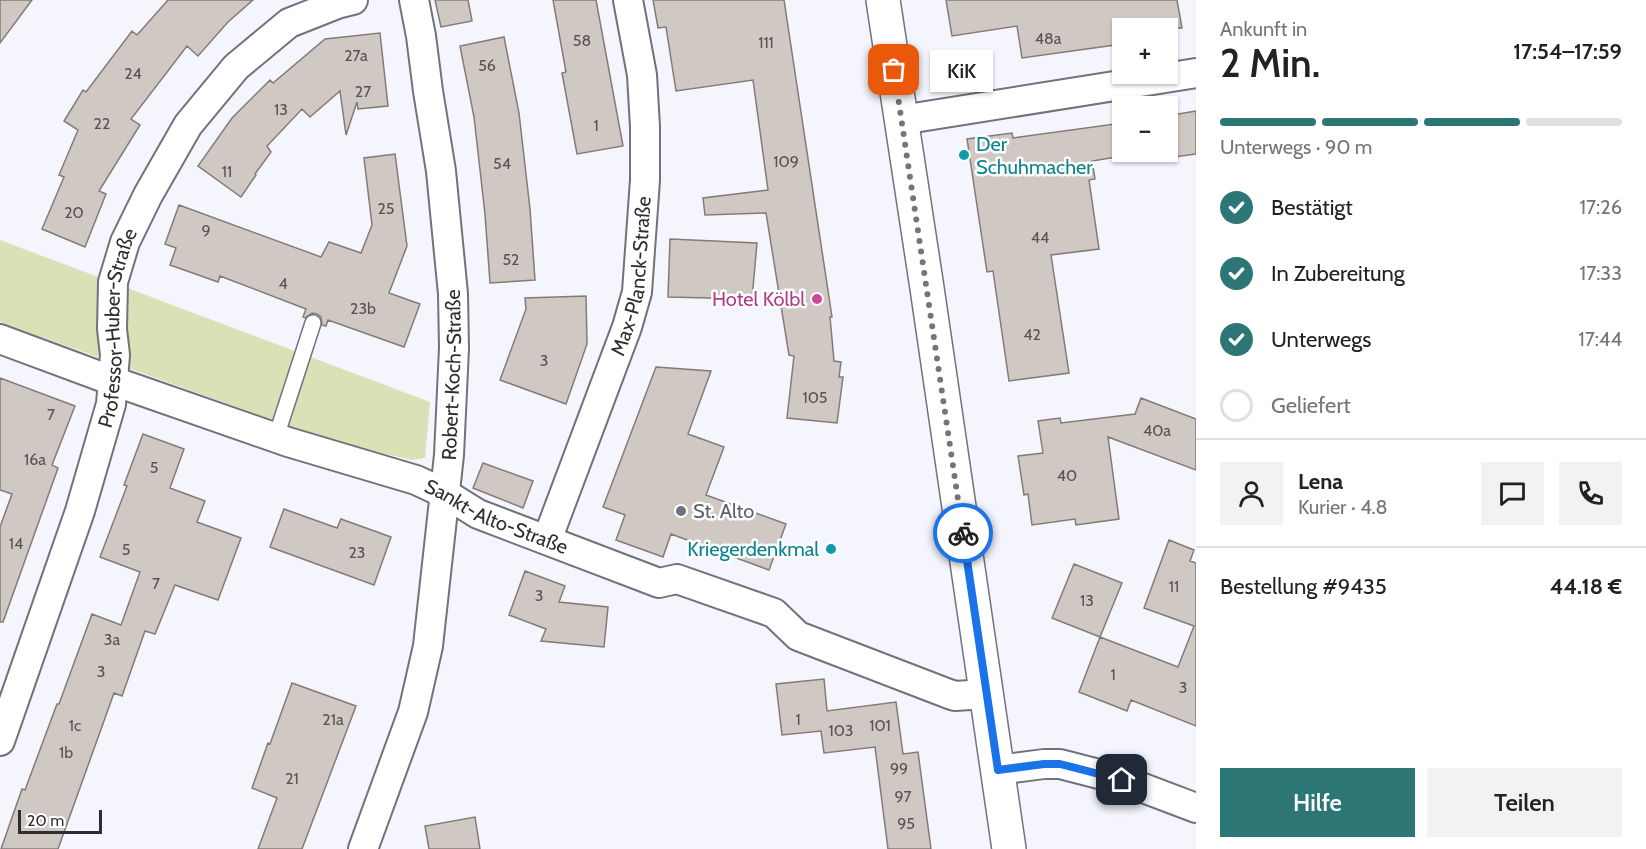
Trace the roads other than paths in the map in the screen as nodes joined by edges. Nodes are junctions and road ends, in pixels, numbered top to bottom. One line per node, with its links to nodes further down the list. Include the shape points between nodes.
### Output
1 (352, 0): 9 (street, Professor-Huber-Straße, via 289,24 236,67 188,125 147,195 125,242 113,282)
2 (414, 0): 11 (street, Robert-Koch-Straße, via 441,171 453,294)
3 (628, 0): 12 (street, Max-Planck-Straße, via 642,75 645,127 637,292)
4 (883, 0): 6 (main road)
5 (1196, 73): 6 (street)
6 (901, 120): 13 (main road)
7 (313, 323): 10 (lane)
8 (0, 339): 9 (street, Sankt-Alto-Straße)
9 (113, 381): 10 (street, Sankt-Alto-Straße); 14 (street, Professor-Huber-Straße, via 111,404 80,511)
10 (276, 437): 11 (street, Sankt-Alto-Straße, via 416,480)
11 (446, 494): 12 (street, Sankt-Alto-Straße, via 478,514); 17 (street, Robert-Koch-Straße, via 428,646 413,712)
12 (547, 540): 13 (street, Sankt-Alto-Straße, via 659,583 677,579 774,613 798,636 949,694)
13 (986, 694): 15 (main road)
14 (0, 741)
15 (998, 770): 16 (street, via 1060,764 1122,780); 18 (main road)
16 (1196, 808)
17 (363, 849)
18 (1009, 849)

